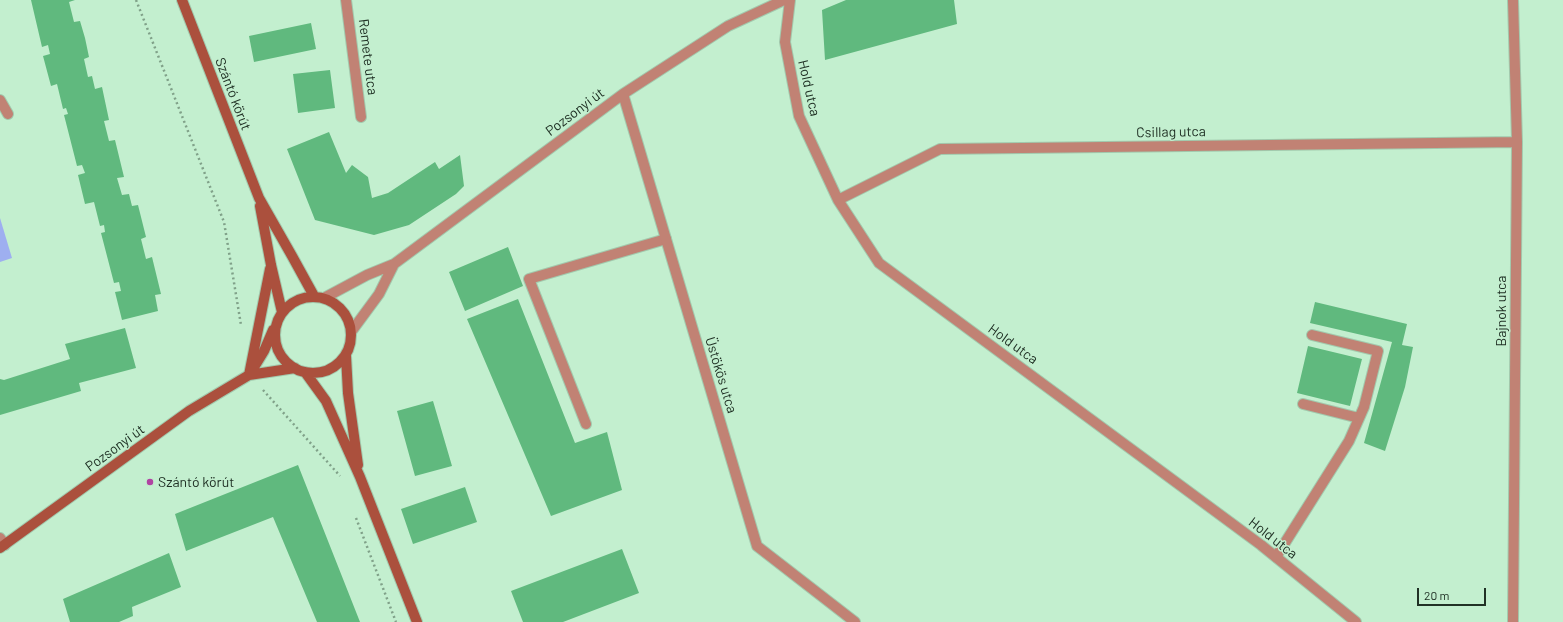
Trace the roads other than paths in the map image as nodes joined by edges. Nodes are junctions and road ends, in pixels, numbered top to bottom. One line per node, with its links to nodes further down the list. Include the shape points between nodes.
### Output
1 (182, 0): 11 (street, Szántó körút)
2 (346, 0): 9 (street, Remete utca)
3 (784, 0): 6 (street, Pozsonyi út, via 728,26)
4 (790, 0): 12 (street, Hold utca, via 785,42 799,116)
5 (1513, 0): 10 (street, Bajnok utca)
6 (623, 94): 13 (street, Üstökös utca); 14 (street, Pozsonyi út)
7 (0, 100): 8 (street)
8 (8, 114)
9 (361, 117)
10 (1517, 142): 12 (street, Csillag utca, via 940,149); 35 (street, Bajnok utca)
11 (258, 198): 15 (street, Szántó körút); 16 (street, Szántó körút)
12 (838, 200): 31 (street, Hold utca, via 879,263)
13 (666, 239): 28 (street, via 529,279); 33 (street, Üstökös utca, via 757,546)
14 (394, 264): 17 (street, Pozsonyi út); 20 (street, Pozsonyi út, via 379,294)
15 (271, 265): 18 (street, Szántó körút); 25 (street)
16 (314, 296): 17 (street); 18 (street, via 292,302)
17 (324, 298): 20 (street, via 343,310)
18 (282, 312): 19 (street)
19 (276, 325): 23 (street, via 275,339 279,353); 25 (street, Pozsonyi út)
20 (351, 332): 22 (street)
21 (1312, 335): 27 (street, via 1378,351)
22 (346, 356): 24 (street, via 327,371); 29 (street, via 348,393)
23 (295, 368): 24 (street); 25 (street, Pozsonyi út)
24 (305, 372): 29 (street, via 326,401)
25 (249, 375): 30 (street, Pozsonyi út, via 189,411)
26 (1303, 404): 27 (street)
27 (1359, 418): 31 (street, via 1349,440)
28 (586, 424)
29 (360, 477): 32 (street)
30 (2, 544)
31 (1276, 557): 34 (street, Hold utca)
32 (417, 622)
33 (855, 622)
34 (1356, 622)
35 (1513, 622)

